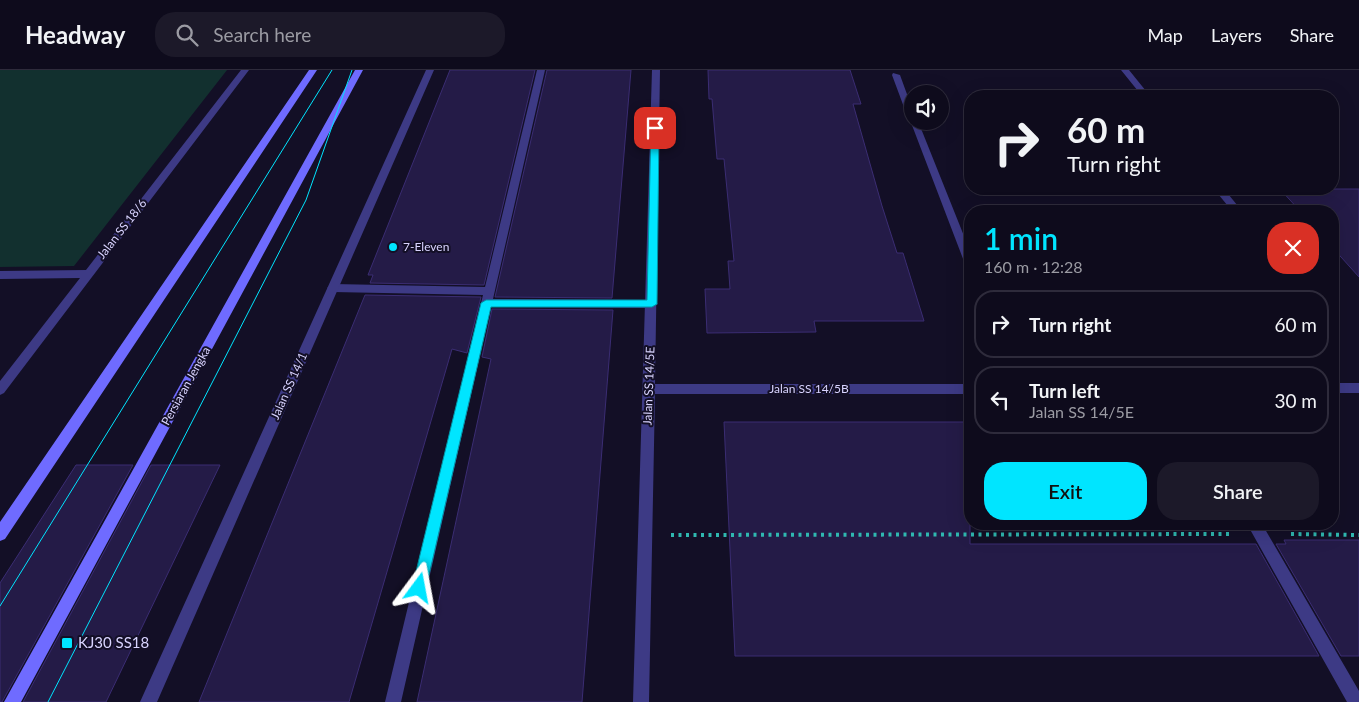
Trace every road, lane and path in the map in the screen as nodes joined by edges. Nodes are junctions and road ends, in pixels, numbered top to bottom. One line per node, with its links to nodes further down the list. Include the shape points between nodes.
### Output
1 (245, 70): 15 (street, Jalan SS 18/6)
2 (313, 70): 28 (main road)
3 (359, 70): 31 (main road, Persiaran Jengka)
4 (430, 70): 17 (street, Jalan SS 14/1)
5 (541, 70): 18 (street)
6 (656, 70): 19 (street, Jalan SS 14/5E)
7 (1125, 70): 9 (street)
8 (896, 76): 10 (street)
9 (1141, 90)
10 (904, 97)
11 (917, 130): 14 (street)
12 (1224, 195): 13 (street)
13 (1232, 205)
14 (964, 249)
15 (88, 274): 16 (street); 24 (street, Jalan SS 18/6)
16 (0, 275)
17 (333, 288): 18 (street); 32 (street, Jalan SS 14/1)
18 (488, 297): 19 (street); 33 (street)
19 (652, 304): 20 (street, Jalan SS 14/5E)
20 (649, 388): 21 (street, Jalan SS 14/5B); 29 (street, Jalan SS 14/5E)
21 (964, 388)
22 (1339, 388): 23 (street)
23 (1359, 388)
24 (0, 390)
25 (1155, 530): 29 (path)
26 (1258, 530): 35 (street)
27 (1274, 530): 30 (path)
28 (0, 534)
29 (645, 535): 34 (street, Jalan SS 14/5E)
30 (1359, 535)
31 (12, 702)
32 (148, 702)
33 (393, 702)
34 (641, 702)
35 (1356, 702)

